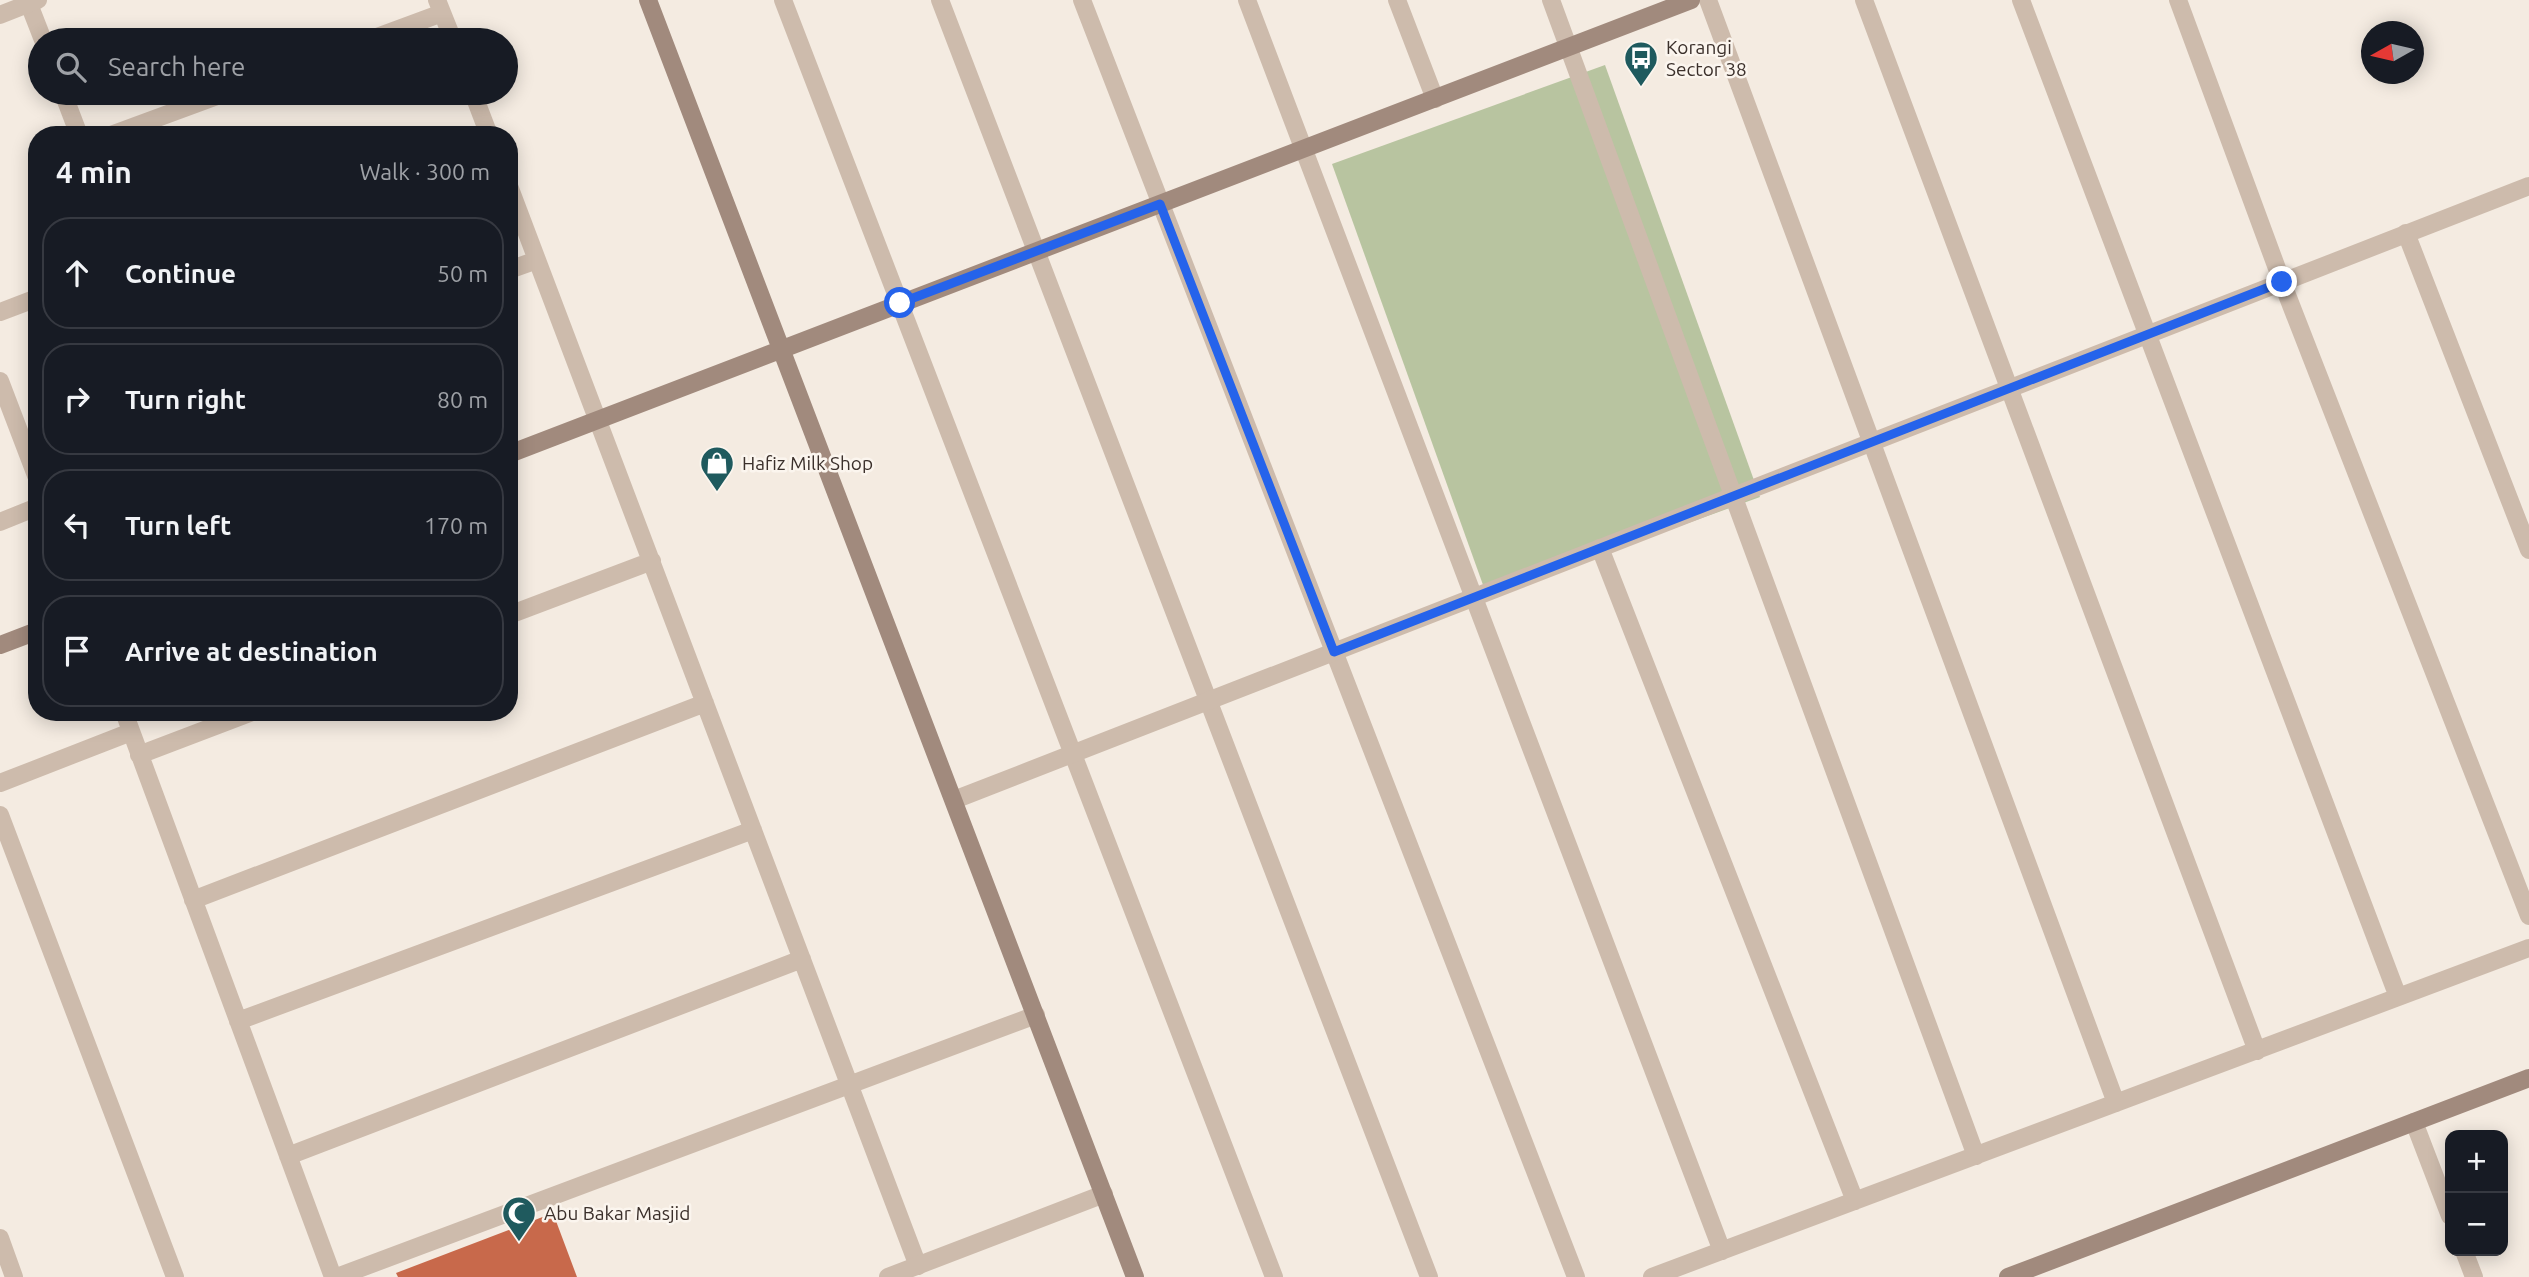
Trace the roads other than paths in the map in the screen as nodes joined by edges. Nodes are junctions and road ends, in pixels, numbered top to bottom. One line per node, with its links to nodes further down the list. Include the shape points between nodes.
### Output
1 (648, 0): 40 (street)
2 (783, 0): 37 (street)
3 (940, 0): 32 (street)
4 (1082, 0): 29 (street)
5 (1247, 0): 27 (street)
6 (1397, 0): 20 (street)
7 (1551, 0): 19 (street)
8 (1691, 0): 19 (street)
9 (1708, 0): 44 (street)
10 (1864, 0): 42 (street)
11 (2021, 0): 39 (street)
12 (2178, 0): 35 (street)
13 (34, 2): 15 (street); 16 (street)
14 (440, 7): 17 (street); 18 (street)
15 (0, 15)
16 (40, 28)
17 (395, 28)
18 (448, 28)
19 (1567, 48): 20 (street); 47 (street)
20 (1435, 99): 27 (street)
21 (68, 105): 24 (street)
22 (192, 105): 25 (street)
23 (476, 105): 26 (street)
24 (76, 126)
25 (135, 126)
26 (480, 126)
27 (1304, 149): 29 (street); 53 (street)
28 (2529, 186): 31 (street)
29 (1160, 204): 32 (street); 57 (street)
30 (518, 210): 33 (street)
31 (2406, 233): 35 (street); 51 (street)
32 (1036, 251): 37 (street); 58 (street)
33 (537, 260): 34 (street); 43 (street)
34 (518, 267)
35 (2282, 282): 39 (street); 70 (street)
36 (28, 302): 38 (street)
37 (900, 303): 40 (street); 63 (street)
38 (0, 312)
39 (2147, 334): 42 (street); 73 (street)
40 (781, 349): 43 (street); 66 (street)
41 (0, 381): 45 (street)
42 (2010, 388): 44 (street); 76 (street)
43 (599, 420): 46 (street); 52 (street)
44 (1871, 442): 47 (street); 79 (street)
45 (28, 443)
46 (518, 451)
47 (1733, 496): 50 (street); 82 (street)
48 (28, 511): 49 (street)
49 (0, 522)
50 (1600, 548): 53 (street); 84 (street)
51 (2529, 550)
52 (652, 561): 54 (street); 59 (street)
53 (1474, 597): 57 (street); 87 (street)
54 (518, 612)
55 (28, 634): 56 (street)
56 (0, 645)
57 (1334, 652): 58 (street); 97 (street)
58 (1208, 701): 63 (street); 96 (street)
59 (705, 703): 68 (street); 69 (street)
60 (127, 721): 62 (street)
61 (228, 721): 64 (street)
62 (131, 732): 64 (street); 65 (street)
63 (1072, 753): 66 (street); 95 (street)
64 (139, 755): 69 (street)
65 (0, 783)
66 (954, 800): 74 (street)
67 (0, 815): 91 (street)
68 (753, 830): 72 (street); 75 (street)
69 (193, 900): 75 (street)
70 (2529, 916)
71 (2529, 948): 73 (street)
72 (802, 959): 78 (street); 81 (street)
73 (2398, 997): 76 (street)
74 (1036, 1015): 78 (street); 83 (street)
75 (238, 1021): 81 (street)
76 (2257, 1051): 79 (street)
77 (2529, 1078): 80 (street)
78 (849, 1085): 89 (street); 92 (street)
79 (2116, 1103): 82 (street)
80 (2414, 1122): 85 (street); 99 (street)
81 (288, 1156): 92 (street)
82 (1976, 1156): 84 (street)
83 (1104, 1194): 89 (street); 94 (street)
84 (1855, 1201): 87 (street)
85 (2445, 1203)
86 (0, 1238): 90 (street)
87 (1722, 1251): 98 (street)
88 (2466, 1256): 100 (street)
89 (918, 1266): 93 (street)
90 (14, 1277)
91 (175, 1277)
92 (335, 1277)
93 (888, 1277)
94 (1135, 1277)
95 (1274, 1277)
96 (1429, 1277)
97 (1576, 1277)
98 (1652, 1277)
99 (2008, 1277)
100 (2474, 1277)

